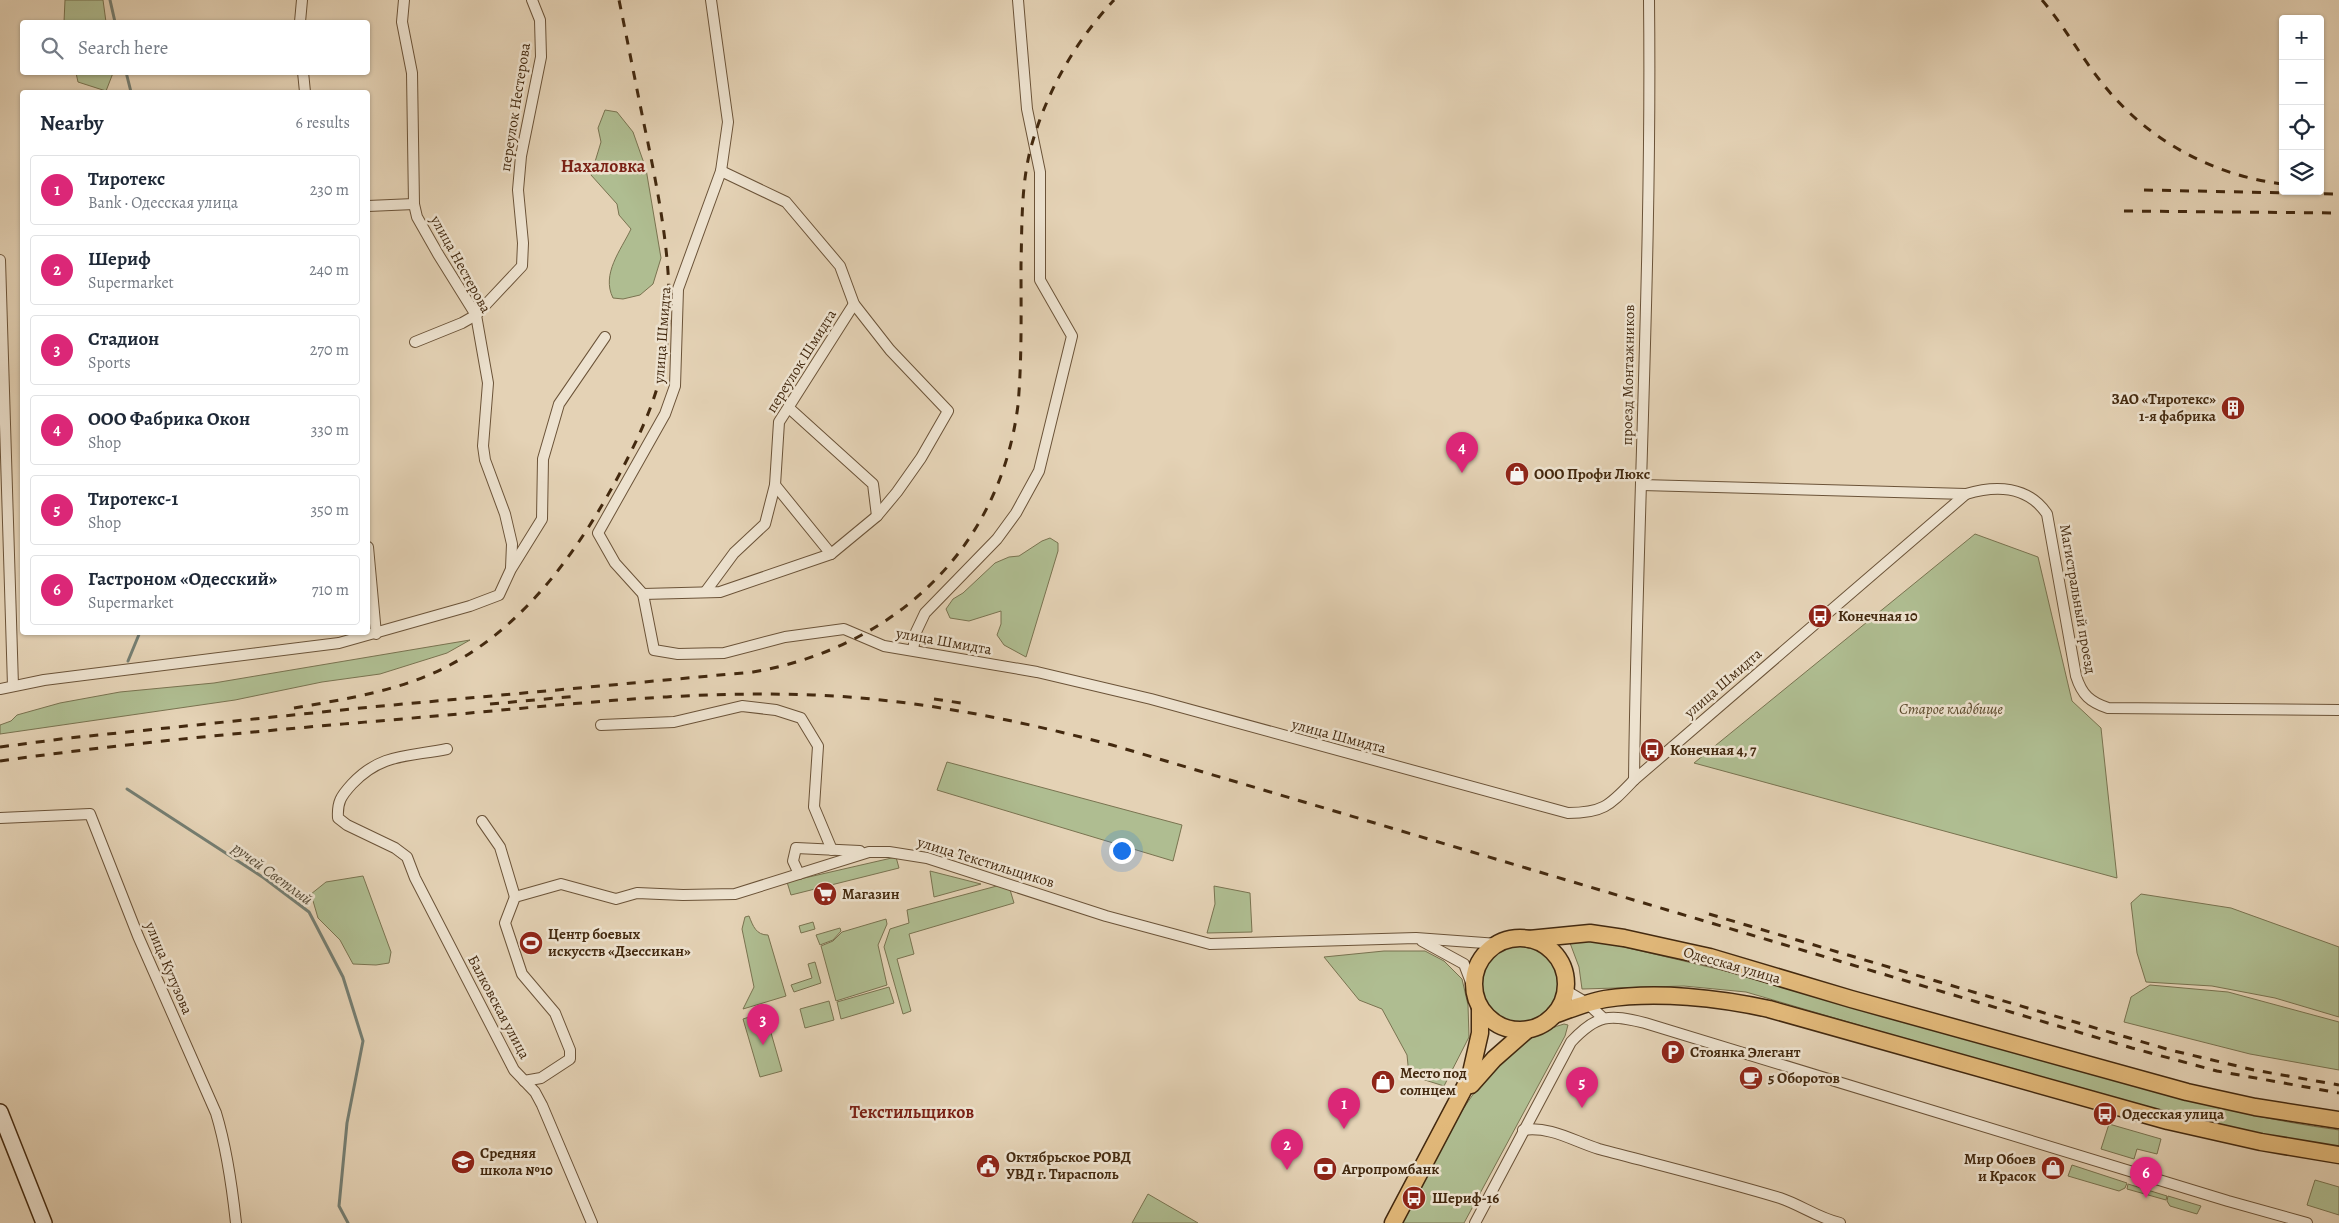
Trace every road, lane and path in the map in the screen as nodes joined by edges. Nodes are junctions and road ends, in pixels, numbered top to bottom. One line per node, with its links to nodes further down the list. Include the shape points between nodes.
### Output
1 (302, 0): 7 (street)
2 (404, 0): 11 (street, улица Нестерова, via 402,22 412,73)
3 (532, 0): 15 (street, переулок Нестерова, via 540,20 541,57 521,156 518,190 522,266)
4 (711, 0): 10 (street, улица Шмидта, via 728,122)
5 (1018, 0): 29 (street, via 1027,109 1040,172 1040,280 1072,336 1040,471 997,539 925,613 916,632)
6 (1649, 0): 19 (street, проезд Монтажников)
7 (300, 20)
8 (303, 75): 9 (street)
9 (304, 90)
10 (721, 171): 14 (street, via 786,202 840,266); 27 (street, улица Шмидта, via 678,289 675,386 665,414 598,533 615,562)
11 (414, 204): 12 (street); 15 (street, улица Нестерова, via 438,254)
12 (370, 206)
13 (0, 260): 30 (street)
14 (854, 304): 18 (street, переулок Шмидта); 22 (street, via 890,350 948,411 921,458)
15 (476, 315): 17 (street, переулок Нестерова); 24 (street, улица Нестерова, via 488,383 483,446 512,544)
16 (605, 337): 24 (street, via 559,404 543,459 542,519)
17 (415, 342)
18 (789, 408): 20 (street, переулок Шмидта, via 780,422); 22 (street, via 873,484)
19 (1642, 484): 21 (street, Магистральный проезд); 35 (street, проезд Монтажников, via 1636,612)
20 (775, 485): 23 (street); 26 (street, переулок Шмидта, via 765,524 734,553)
21 (1966, 494): 32 (street, Магистральный проезд, via 1997,488 2017,491 2034,499 2047,514 2076,676 2091,701 2108,708); 35 (street, улица Шмидта)
22 (877, 516): 23 (street)
23 (831, 554): 26 (street, via 720,592)
24 (511, 569): 28 (street, via 499,595)
25 (370, 570): 28 (street)
26 (706, 591): 27 (street)
27 (643, 594): 29 (street, улица Шмидта, via 654,650 685,654 724,653 785,637 844,629 884,646)
28 (376, 634): 30 (street, via 339,643)
29 (913, 650): 35 (street, улица Шмидта, via 1037,672 1151,699 1568,813 1589,813 1604,808)
30 (12, 686): 31 (street)
31 (0, 689)
32 (2339, 710)
33 (601, 725): 38 (street, via 674,722 742,706 776,710 801,718 818,746 814,807)
34 (447, 749): 52 (street, Балковская улица, via 373,765 341,796 338,818 407,857 514,1070)
35 (1634, 780)
36 (0, 818): 59 (street, улица Кутузова, via 90,814 138,936 216,1113 224,1139)
37 (482, 821): 41 (street, via 500,847)
38 (832, 850): 39 (street); 40 (street, via 796,848 793,861)
39 (869, 852): 40 (street, улица Текстильщиков); 42 (street, улица Текстильщиков, via 927,858 1106,916 1210,944)
40 (799, 874): 41 (street, улица Текстильщиков, via 735,894 637,893 616,899 561,884)
41 (515, 897): 52 (street, via 505,923 522,974 555,1013 570,1050 570,1059 541,1078)
42 (1416, 938): 44 (street, улица Текстильщиков); 45 (street, via 1464,964)
43 (1529, 939): 44 (main road, via 1513,939); 46 (main road, via 1542,944 1557,958 1565,976); 55 (main road, Одесская улица, via 1590,934 1710,957 2187,1092)
44 (1498, 944): 45 (main road, via 1479,963 1474,976)
45 (1474, 990): 48 (main road)
46 (1565, 990): 47 (street); 49 (main road)
47 (1586, 1003): 49 (main road); 50 (street); 57 (main road, via 1655,997 1704,998 1745,1004 2168,1121 2260,1142)
48 (1480, 1008): 51 (main road, via 1500,1026); 53 (main road, via 1478,1049)
49 (1554, 1015): 51 (main road)
50 (1602, 1018): 56 (street, via 1583,1029 1570,1042); 64 (street, via 1645,1023)
51 (1527, 1030): 53 (main road, via 1494,1059)
52 (524, 1081): 60 (street, Балковская улица, via 536,1092)
53 (1462, 1096): 61 (main road)
54 (0, 1112): 58 (street)
55 (2339, 1120)
56 (1523, 1130): 62 (street); 63 (street, via 1548,1130 1597,1148 1787,1201)
57 (2339, 1155)
58 (44, 1223)
59 (236, 1223)
60 (592, 1223)
61 (1393, 1223)
62 (1475, 1223)
63 (1840, 1223)
64 (2308, 1223)

